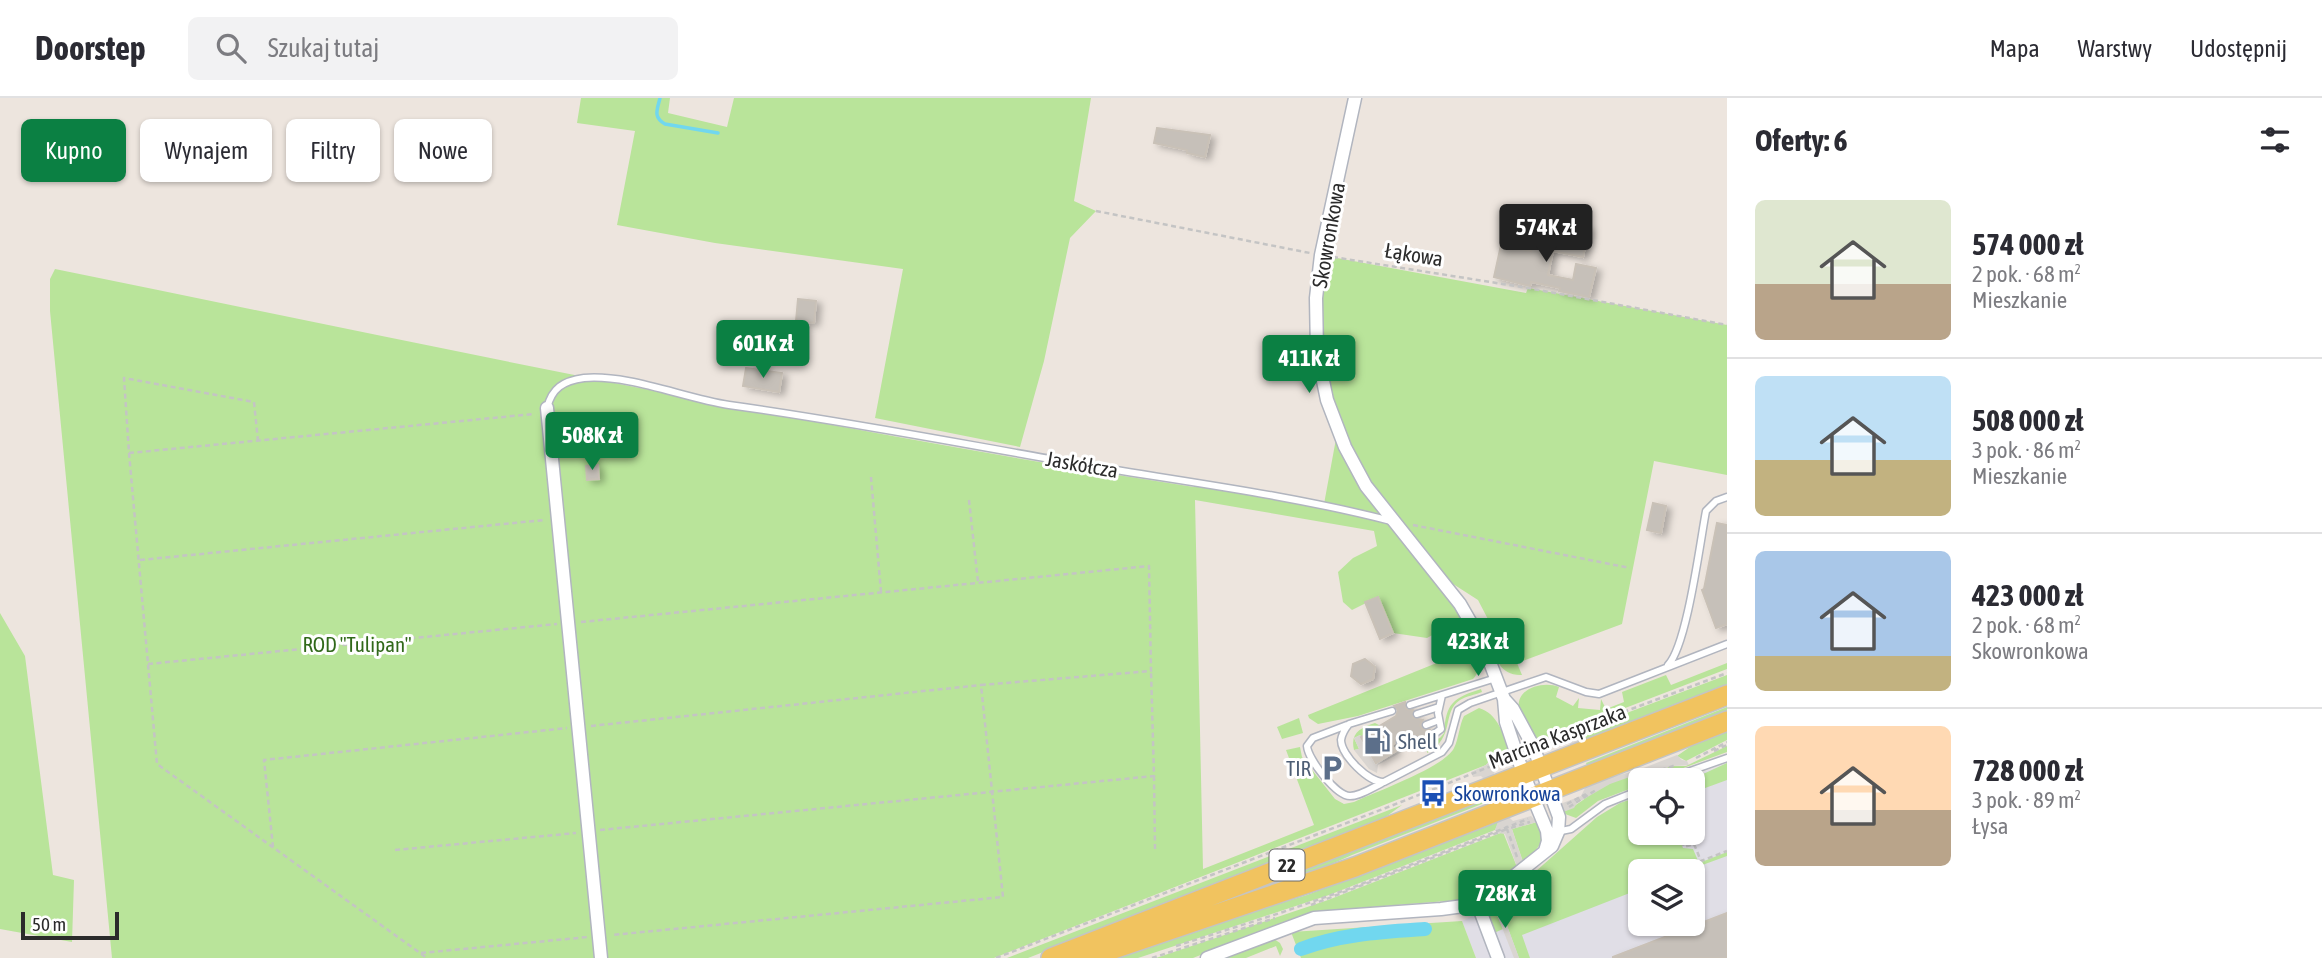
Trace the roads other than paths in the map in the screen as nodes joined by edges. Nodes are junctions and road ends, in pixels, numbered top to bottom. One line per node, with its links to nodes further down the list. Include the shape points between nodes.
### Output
1 (1355, 98): 4 (street, Skowronkowa, via 1321,255 1317,352 1327,400 1345,447)
2 (547, 411): 4 (lane, Jaskółcza, via 551,394 563,383 610,378 722,404 1300,499); 32 (street)
3 (1727, 497): 6 (lane, via 1706,511 1687,613 1677,652)
4 (1392, 521): 7 (street, Skowronkowa, via 1460,604)
5 (1727, 644): 6 (lane)
6 (1667, 667): 9 (lane, via 1595,694 1546,677)
7 (1496, 678): 8 (lane); 9 (street, Skowronkowa)
8 (1442, 695): 11 (lane); 12 (lane)
9 (1503, 695): 26 (street, Skowronkowa, via 1517,753); 26 (street, Skowronkowa, via 1533,746); 27 (lane, via 1461,707 1442,752)
10 (1727, 695): 26 (main road, Marcina Kasprzaka / 22)
11 (1410, 705)
12 (1438, 707): 14 (lane); 16 (lane)
13 (1392, 711): 15 (lane)
14 (1418, 714)
15 (1376, 715): 18 (lane); 19 (lane)
16 (1439, 720): 20 (lane); 21 (lane, via 1441,729)
17 (1727, 721): 28 (main road, 22)
18 (1386, 723)
19 (1349, 724): 27 (lane, via 1343,747 1365,776); 27 (lane, via 1312,738 1307,746 1310,757 1334,788 1347,796)
20 (1426, 725)
21 (1434, 734)
22 (1415, 740): 23 (lane)
23 (1400, 741)
24 (1727, 758): 25 (lane)
25 (1699, 768)
26 (1532, 770): 28 (street); 28 (street, Skowronkowa); 33 (main road, Marcina Kasprzaka / 22)
27 (1384, 782)
28 (1541, 794): 30 (street, via 1559,817); 34 (main road, 22, via 1277,895)
29 (1628, 795): 30 (lane, via 1605,804 1570,829)
30 (1553, 833): 31 (street, via 1543,854 1488,895)
31 (1482, 906): 35 (street, via 1314,918); 36 (street)
32 (601, 958)
33 (1051, 958)
34 (1087, 958)
35 (1207, 958)
36 (1498, 958)

